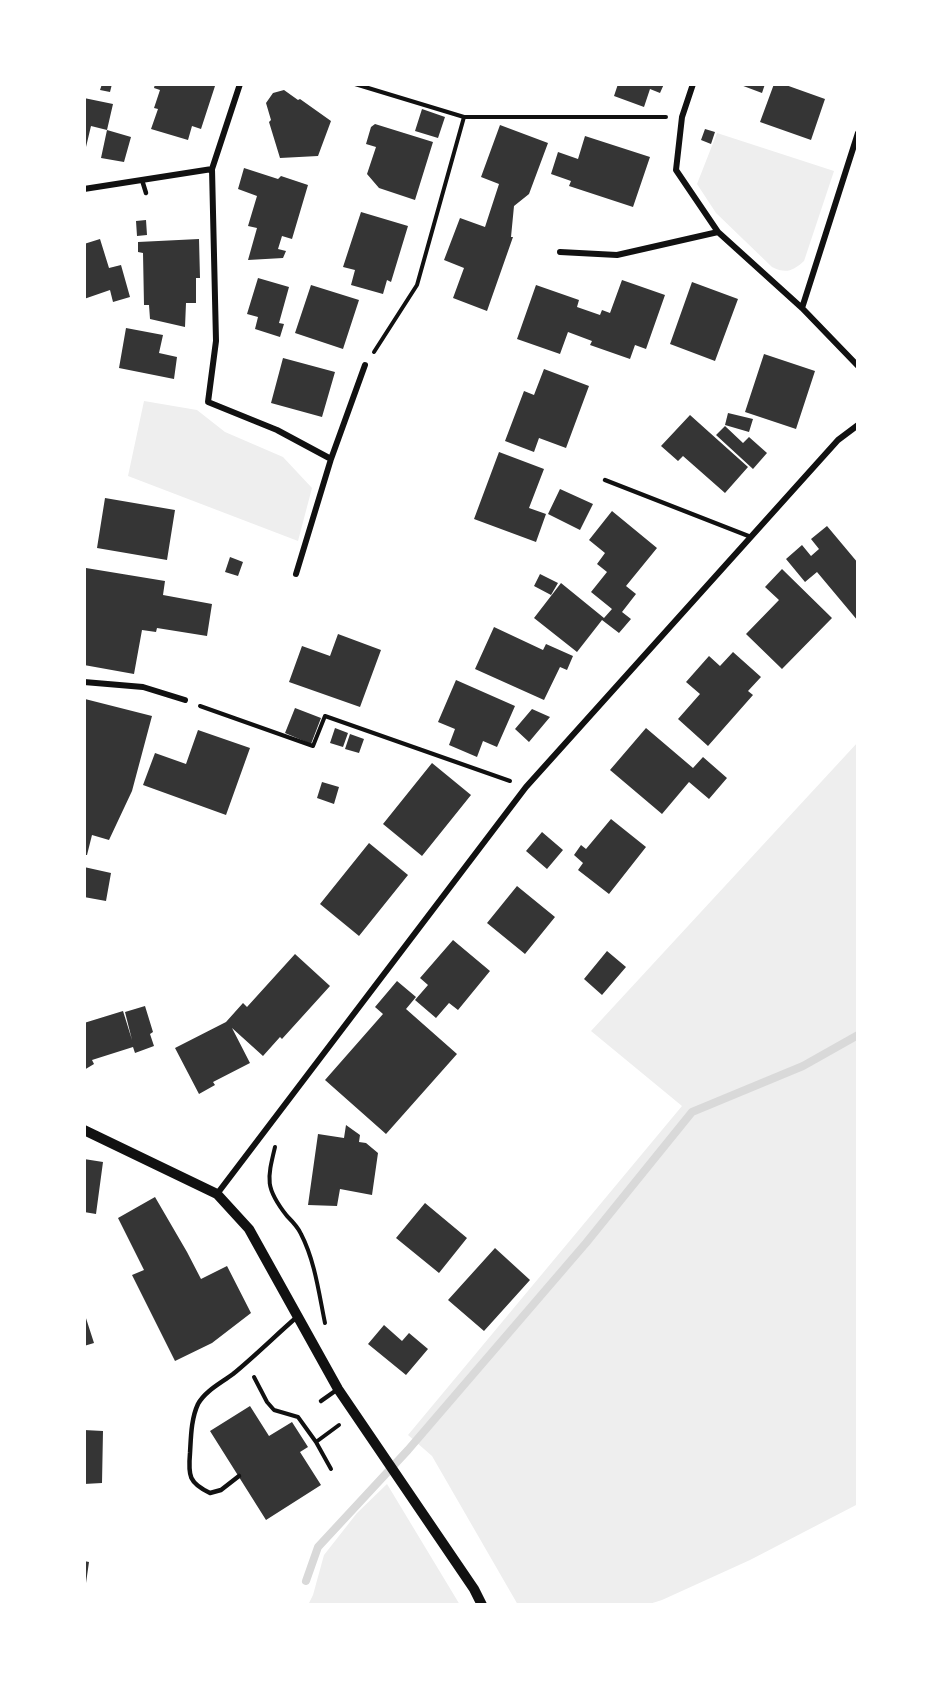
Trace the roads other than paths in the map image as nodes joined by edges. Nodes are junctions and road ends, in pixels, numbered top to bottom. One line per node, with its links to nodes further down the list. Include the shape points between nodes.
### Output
1 (240, 84): 4 (street)
2 (693, 84): 8 (street, via 682,117 675,170)
3 (858, 133): 10 (street)
4 (212, 169): 5 (street); 14 (street, via 216,341 208,402 277,430)
5 (142, 180): 6 (street); 7 (lane)
6 (84, 189)
7 (146, 193)
8 (718, 232): 9 (street, via 616,255); 10 (street)
9 (560, 252)
10 (802, 308): 12 (street)
11 (365, 365): 14 (street)
12 (858, 366)
13 (858, 425): 16 (street, via 838,440)
14 (332, 459): 17 (street)
15 (605, 480): 16 (lane)
16 (751, 537): 21 (street, via 526,787)
17 (296, 574)
18 (84, 682): 19 (street, via 143,687)
19 (185, 700)
20 (84, 1130): 21 (street)
21 (217, 1194): 22 (street, via 249,1229)
22 (298, 1316): 23 (street); 26 (lane, via 200,1401)
23 (338, 1389): 24 (lane); 28 (street)
24 (321, 1401)
25 (184, 1431): 26 (lane)
26 (191, 1431): 27 (lane, via 190,1479 198,1488 210,1493 221,1490)
27 (239, 1476)
28 (482, 1605)

